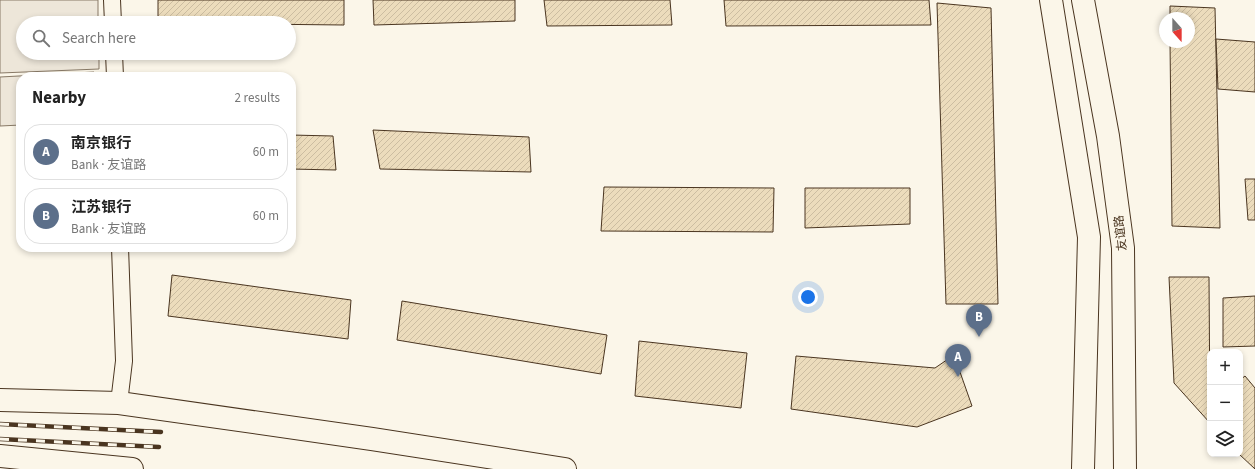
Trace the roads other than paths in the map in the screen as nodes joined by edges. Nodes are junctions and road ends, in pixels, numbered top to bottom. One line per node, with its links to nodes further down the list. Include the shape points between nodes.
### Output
1 (112, 0): 4 (street)
2 (1051, 0): 13 (main road, via 1089,237)
3 (1084, 0): 14 (main road, 友谊路, via 1108,136 1123,248)
4 (113, 16)
5 (114, 60): 6 (street)
6 (115, 72)
7 (120, 252): 9 (street, via 124,361)
8 (0, 400): 9 (main road)
9 (119, 403): 12 (main road)
10 (0, 456): 11 (main road)
11 (132, 469)
12 (564, 469)
13 (1083, 469)
14 (1125, 469)

